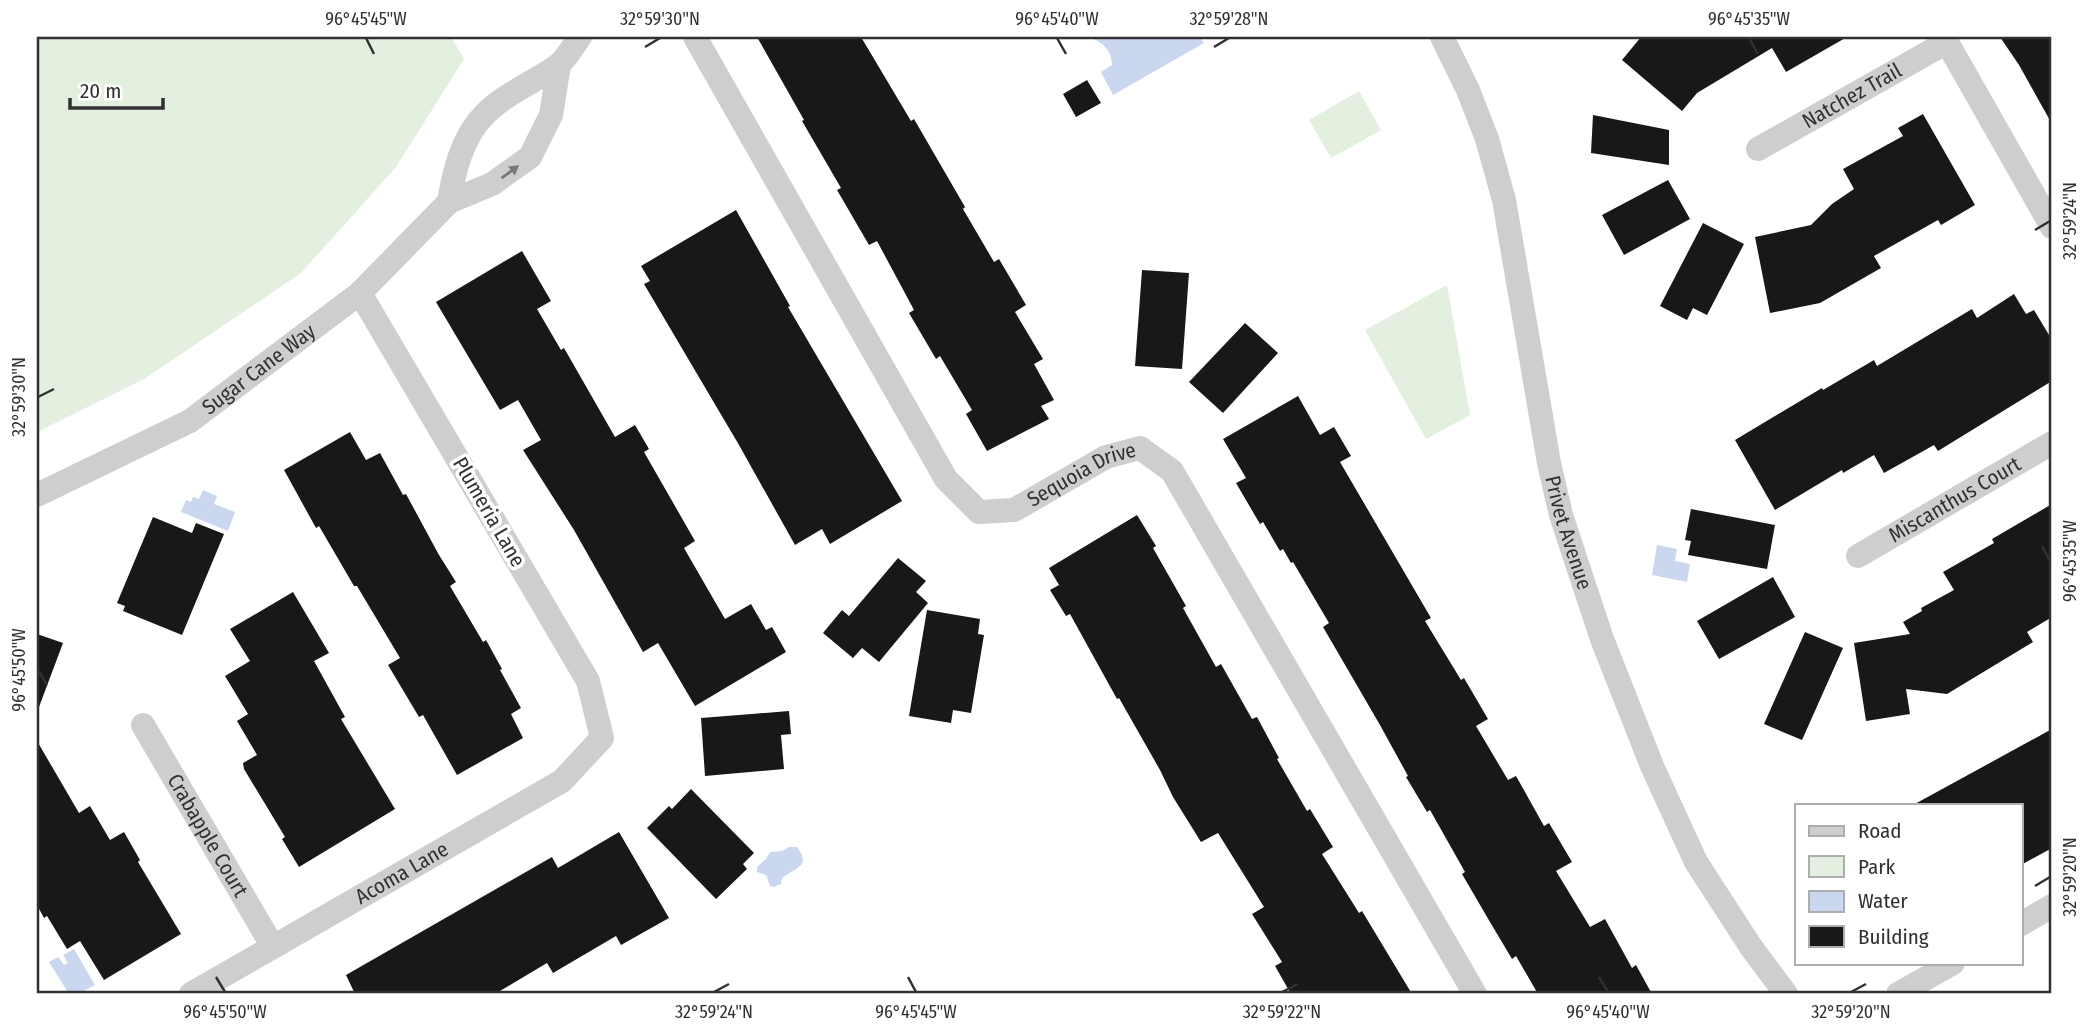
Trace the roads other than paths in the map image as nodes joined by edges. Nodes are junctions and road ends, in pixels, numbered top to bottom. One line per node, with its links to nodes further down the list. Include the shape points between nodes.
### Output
1 (580, 37): 5 (street, Sugar Cane Way)
2 (695, 37): 20 (street, Sequoia Drive, via 946,479 979,512 1014,510 1107,457 1140,448 1172,471)
3 (1442, 37): 21 (street, Privet Avenue, via 1487,139 1504,200 1549,463 1598,627 1652,766 1696,862)
4 (1946, 39): 6 (street, Natchez Trail); 8 (street)
5 (559, 65): 7 (street, Sugar Cane Way, via 484,115 458,156); 7 (street, Sugar Cane Way, one-way to 5, via 492,184 530,157 551,115)
6 (1758, 149)
7 (449, 202): 9 (street, Sugar Cane Way)
8 (2052, 228)
9 (360, 293): 11 (street, Sugar Cane Way, via 190,421); 14 (street, Plumeria Lane, via 588,681)
10 (2052, 443): 12 (street, Miscanthus Court)
11 (37, 495)
12 (1858, 556)
13 (143, 725): 17 (street, Crabapple Court)
14 (602, 738): 17 (street, Acoma Lane, via 562,781)
15 (2052, 906): 16 (street)
16 (2022, 923)
17 (272, 947): 19 (street, Acoma Lane)
18 (1951, 964): 22 (street)
19 (191, 994)
20 (1475, 994)
21 (1786, 994)
22 (1898, 994)

